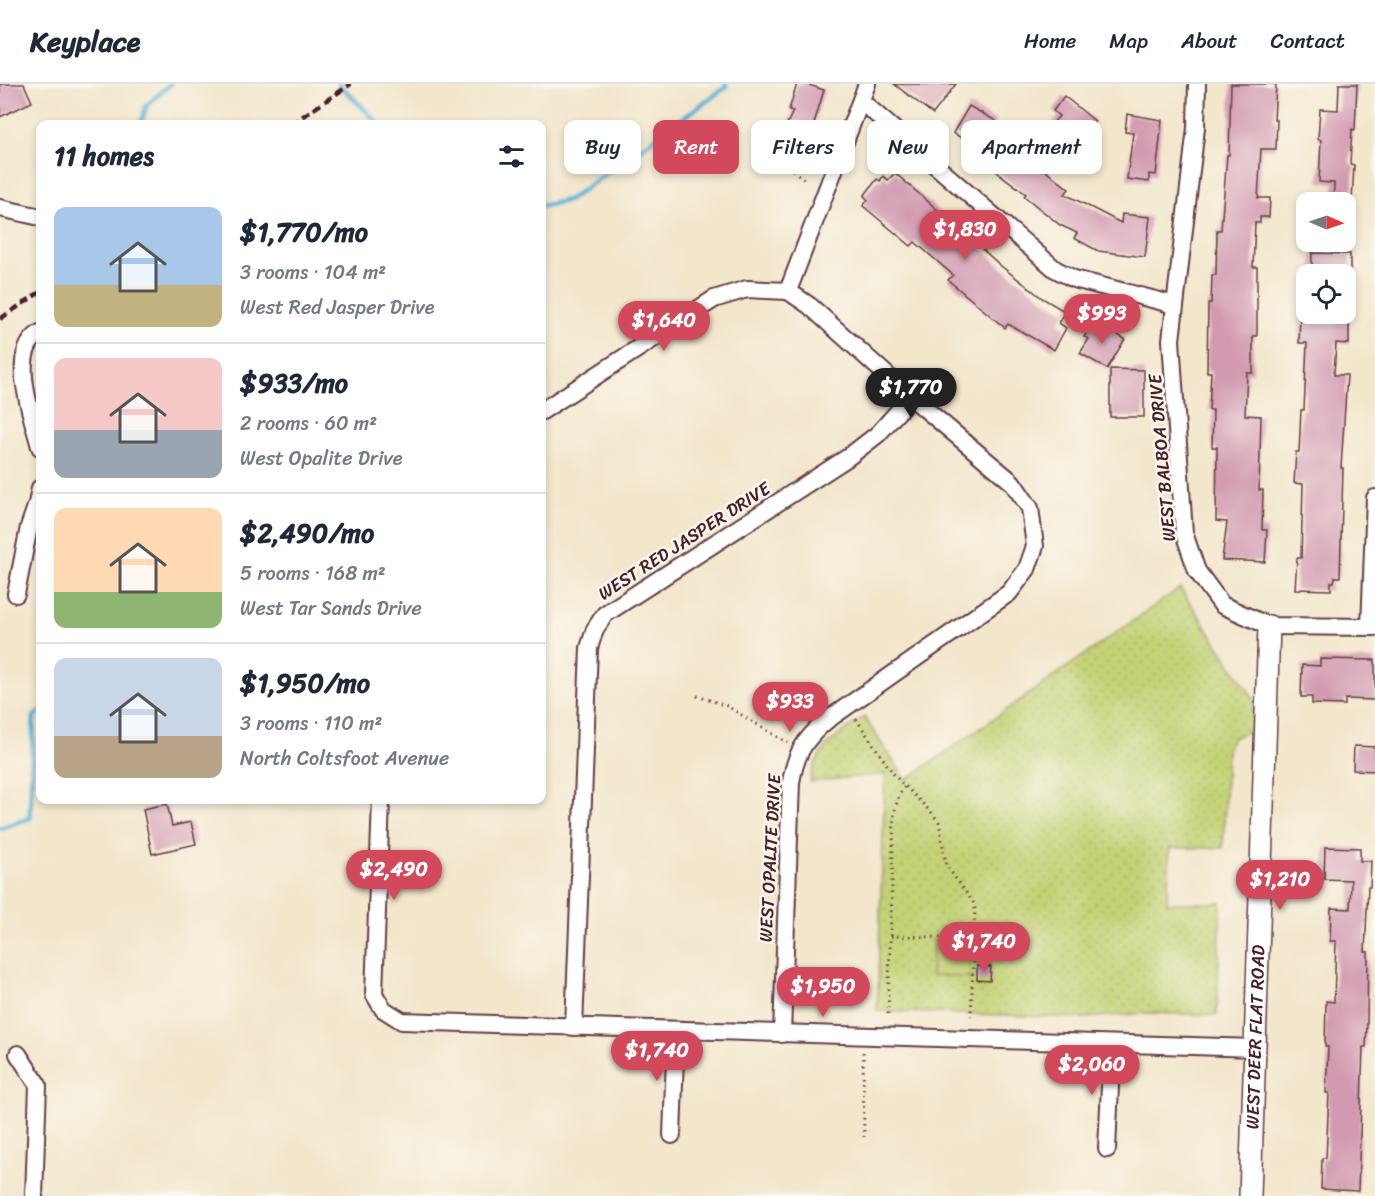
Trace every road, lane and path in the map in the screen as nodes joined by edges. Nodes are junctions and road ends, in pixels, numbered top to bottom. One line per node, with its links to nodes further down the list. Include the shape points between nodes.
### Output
1 (867, 84): 3 (street)
2 (1197, 84): 9 (street, WEST BALBOA DRIVE, via 1196,128)
3 (861, 101): 8 (street); 9 (street, via 1055,269 1074,279)
4 (798, 174): 5 (path)
5 (806, 181)
6 (0, 208): 7 (street)
7 (36, 216)
8 (788, 291): 11 (street); 12 (street, via 747,289 714,299)
9 (1175, 305): 17 (street, WEST BALBOA DRIVE, via 1172,340 1184,533 1197,571 1222,605)
10 (36, 336): 13 (street, via 25,357 23,374)
11 (911, 397): 21 (street, WEST OPALITE DRIVE, via 1012,482 1030,508 1035,546 1027,569 1009,593 826,721); 28 (street, WEST RED JASPER DRIVE, via 878,434 847,458 605,614 595,629 589,648)
12 (546, 408)
13 (36, 430)
14 (1375, 498): 18 (street)
15 (36, 509): 16 (street)
16 (16, 594)
17 (1269, 626): 18 (street); 32 (street, WEST DEER FLAT ROAD)
18 (1373, 627)
19 (698, 696): 21 (path, via 727,706)
20 (856, 719): 22 (path)
21 (800, 749): 30 (street, WEST OPALITE DRIVE, via 791,782)
22 (904, 787): 24 (path, via 894,814); 25 (path, via 939,822 946,865 973,902)
23 (381, 804): 28 (street, via 374,994 383,1009 402,1021)
24 (891, 936): 25 (path); 26 (path)
25 (974, 938): 27 (path)
26 (888, 1014)
27 (971, 1016)
28 (574, 1027): 29 (street)
29 (676, 1030): 30 (street); 35 (street)
30 (782, 1034): 31 (street)
31 (1112, 1044): 32 (street); 37 (street)
32 (1256, 1048): 39 (street, WEST DEER FLAT ROAD)
33 (863, 1050): 36 (path)
34 (18, 1054): 38 (street, via 38,1085)
35 (672, 1135)
36 (864, 1137)
37 (1107, 1149)
38 (34, 1196)
39 (1250, 1196)

